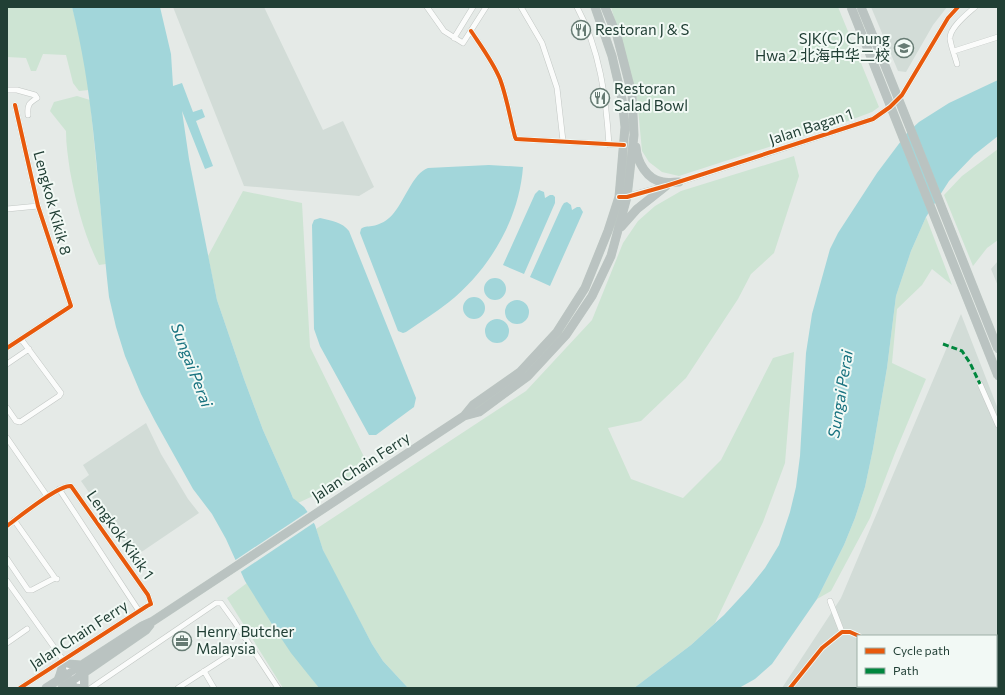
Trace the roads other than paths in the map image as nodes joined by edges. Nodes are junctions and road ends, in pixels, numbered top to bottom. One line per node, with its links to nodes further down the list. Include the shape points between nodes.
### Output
1 (427, 7): 14 (street, via 444,31)
2 (474, 7): 14 (street)
3 (486, 7): 12 (street)
4 (521, 7): 21 (street, via 542,43 557,88)
5 (577, 7): 22 (street, via 595,49 602,74)
6 (595, 7): 23 (highway, Jalan Chain Ferry, via 620,88)
7 (606, 7): 20 (highway, Jalan Chain Ferry, via 617,36 632,94)
8 (851, 7): 35 (highway, bridge)
9 (861, 7): 33 (highway, bridge)
10 (958, 7): 24 (street, Jalan Bagan 1, via 948,18 902,95 873,119)
11 (975, 7): 15 (street, via 952,33 950,38)
12 (471, 31): 14 (street, via 463,43); 21 (street, via 500,78 516,139)
13 (998, 37): 15 (street)
14 (454, 38)
15 (954, 52): 16 (street)
16 (957, 64)
17 (7, 90): 19 (street, via 35,95 37,98 27,106)
18 (15, 105): 27 (street, Lengkok Kikik 8)
19 (28, 114)
20 (634, 134): 24 (highway, via 637,156 648,175 662,182); 26 (highway, Jalan Chain Ferry)
21 (563, 141): 22 (street)
22 (610, 145): 23 (street)
23 (624, 145): 26 (highway, Jalan Chain Ferry)
24 (679, 182): 25 (street, Jalan Bagan 1)
25 (666, 186): 26 (street, Jalan Bagan 1); 29 (highway, via 637,209)
26 (623, 197): 29 (highway, Jalan Chain Ferry); 38 (highway, Jalan Chain Ferry, via 585,288 557,332 520,372 473,405)
27 (38, 206): 28 (street); 30 (street, Lengkok Kikik 8, via 71,306)
28 (7, 209)
29 (619, 230): 38 (highway, Jalan Chain Ferry, via 611,256 592,296 566,335 528,376 479,412)
30 (21, 339): 31 (street); 32 (street)
31 (7, 348)
32 (29, 349): 34 (street); 37 (street, via 61,393 20,422 16,421)
33 (998, 349)
34 (7, 364)
35 (998, 376)
36 (980, 384): 39 (street)
37 (7, 408)
38 (464, 416): 58 (highway, Jalan Chain Ferry, via 153,621 146,630)
39 (998, 425)
40 (7, 438): 42 (street)
41 (59, 489): 42 (street); 50 (street, Lengkok Kikik 1, via 71,486); 51 (street, Lengkok Kikik 1)
42 (47, 496): 43 (street)
43 (14, 520): 44 (street); 45 (street, via 56,578 28,590)
44 (7, 526)
45 (7, 559)
46 (7, 581): 47 (street)
47 (12, 588): 48 (street); 57 (street)
48 (7, 592)
49 (830, 600): 53 (street)
50 (151, 601): 51 (street, Jalan Chain Ferry, via 151,604)
51 (139, 611): 57 (street, Jalan Chain Ferry)
52 (27, 629): 55 (street)
53 (842, 632): 54 (street); 72 (street, via 822,648)
54 (857, 635)
55 (7, 643)
56 (248, 643): 60 (street); 68 (street, via 223,605 216,603); 71 (street)
57 (63, 660): 58 (highway); 59 (street); 62 (highway); 64 (street, Jalan Chain Ferry)
58 (82, 669): 59 (highway, Jalan Chain Ferry); 61 (highway, Jalan Chain Ferry); 67 (highway)
59 (71, 671): 61 (street); 62 (highway, Jalan Chain Ferry)
60 (204, 671): 69 (street); 70 (street)
61 (76, 678): 63 (highway, Jalan Chain Ferry); 67 (street)
62 (57, 681): 65 (highway, Jalan Chain Ferry)
63 (63, 687): 66 (highway)
64 (20, 688)
65 (46, 688)
66 (79, 688)
67 (83, 688)
68 (91, 688)
69 (178, 688)
70 (214, 688)
71 (278, 688)
72 (790, 688)

